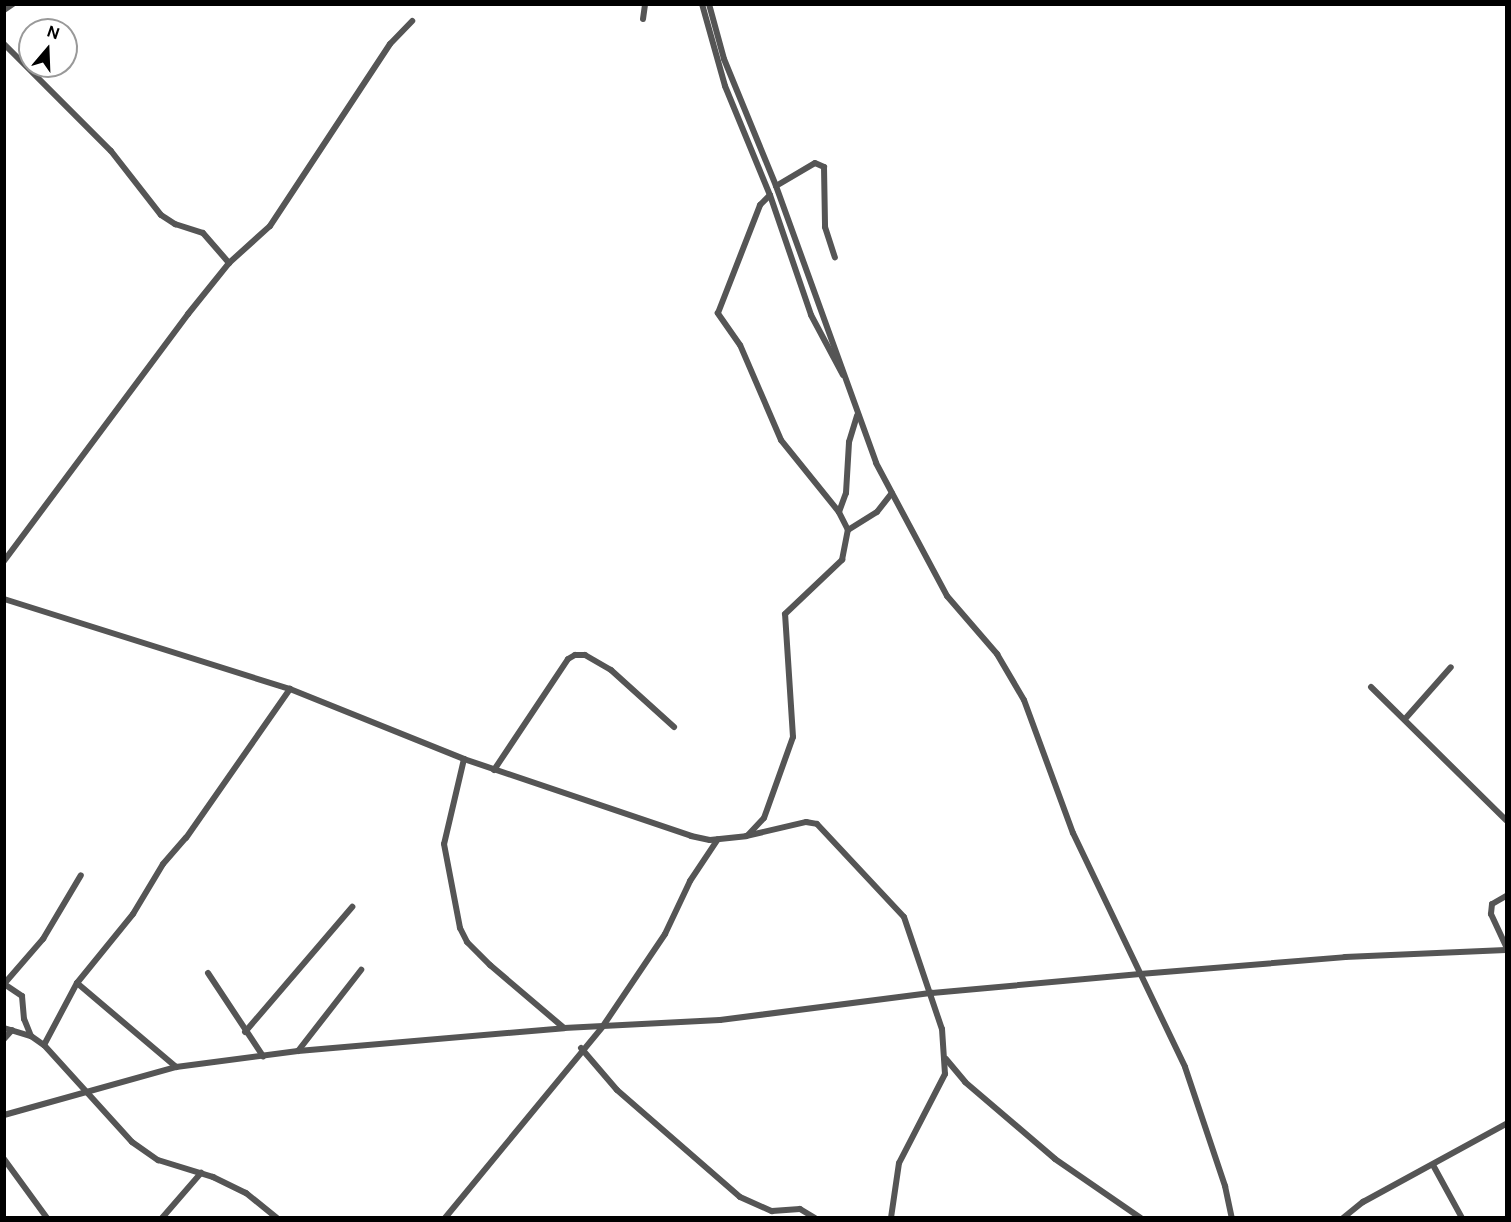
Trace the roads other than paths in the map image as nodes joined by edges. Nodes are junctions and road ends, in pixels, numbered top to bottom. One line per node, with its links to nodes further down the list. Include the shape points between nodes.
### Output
1 (5, 4): 6 (street)
2 (13, 4): 6 (street)
3 (645, 4): 7 (street)
4 (702, 4): 11 (street, via 725,86)
5 (709, 4): 10 (street, via 724,59)
6 (5, 10)
7 (643, 19)
8 (412, 21): 13 (street, via 390,44 270,226)
9 (4, 45): 13 (street, via 111,151 161,215 203,233)
10 (776, 186): 12 (street, via 815,163 824,167 825,227); 14 (street, via 808,283)
11 (770, 195): 14 (street, via 810,315); 17 (street, via 760,206 718,313 740,345 781,440)
12 (835, 257)
13 (230, 263): 19 (street)
14 (849, 386): 15 (street)
15 (858, 414): 16 (street); 17 (street, via 849,442 846,493)
16 (892, 493): 18 (street, via 876,512); 37 (street, via 947,596 1011,675 1039,736 1073,833)
17 (839, 512): 18 (street)
18 (848, 530): 29 (street, via 842,560 785,614 794,737 764,818)
19 (4, 561)
20 (4, 599): 23 (street)
21 (1452, 667): 24 (street)
22 (1371, 687): 24 (street)
23 (290, 689): 26 (street); 38 (street, via 186,838 163,864 133,914)
24 (1405, 719): 28 (street)
25 (674, 727): 27 (street, via 611,670 585,655 575,655 568,659)
26 (464, 759): 27 (street); 42 (street, via 444,844 460,928 467,942)
27 (494, 770): 30 (street, via 691,836)
28 (1506, 820)
29 (746, 836): 30 (street); 39 (street, via 806,822 825,830 904,916)
30 (718, 839): 40 (street, via 690,881 665,934)
31 (81, 875): 45 (street, via 43,939 4,984 22,996 24,1019)
32 (1506, 896): 34 (street, via 1492,904 1491,914)
33 (352, 907): 44 (street)
34 (1506, 948): 37 (street)
35 (361, 970): 49 (street)
36 (208, 973): 44 (street)
37 (1140, 974): 39 (street); 66 (street, via 1189,1077 1226,1186)
38 (77, 983): 47 (street); 52 (street)
39 (932, 993): 40 (street, via 720,1020); 51 (street)
40 (603, 1026): 42 (street); 48 (street)
41 (4, 1028): 43 (street)
42 (564, 1028): 49 (street)
43 (12, 1030): 45 (street); 46 (street)
44 (245, 1032): 50 (street)
45 (31, 1036): 47 (street)
46 (4, 1039)
47 (44, 1045): 53 (street)
48 (581, 1048): 62 (street); 63 (street, via 617,1090 740,1197 772,1211 800,1209)
49 (298, 1051): 50 (street)
50 (263, 1056): 52 (street)
51 (946, 1059): 64 (street, via 945,1074 899,1163); 65 (street, via 965,1082 1055,1159)
52 (176, 1067): 53 (street)
53 (86, 1092): 54 (street); 58 (street, via 132,1142 158,1160)
54 (4, 1115)
55 (1506, 1124): 57 (street)
56 (4, 1159): 59 (street)
57 (1433, 1165): 67 (street); 68 (street)
58 (201, 1173): 60 (street); 61 (street, via 246,1193)
59 (47, 1218)
60 (162, 1218)
61 (277, 1218)
62 (445, 1218)
63 (815, 1218)
64 (891, 1218)
65 (1141, 1218)
66 (1232, 1218)
67 (1343, 1218)
68 (1462, 1218)

